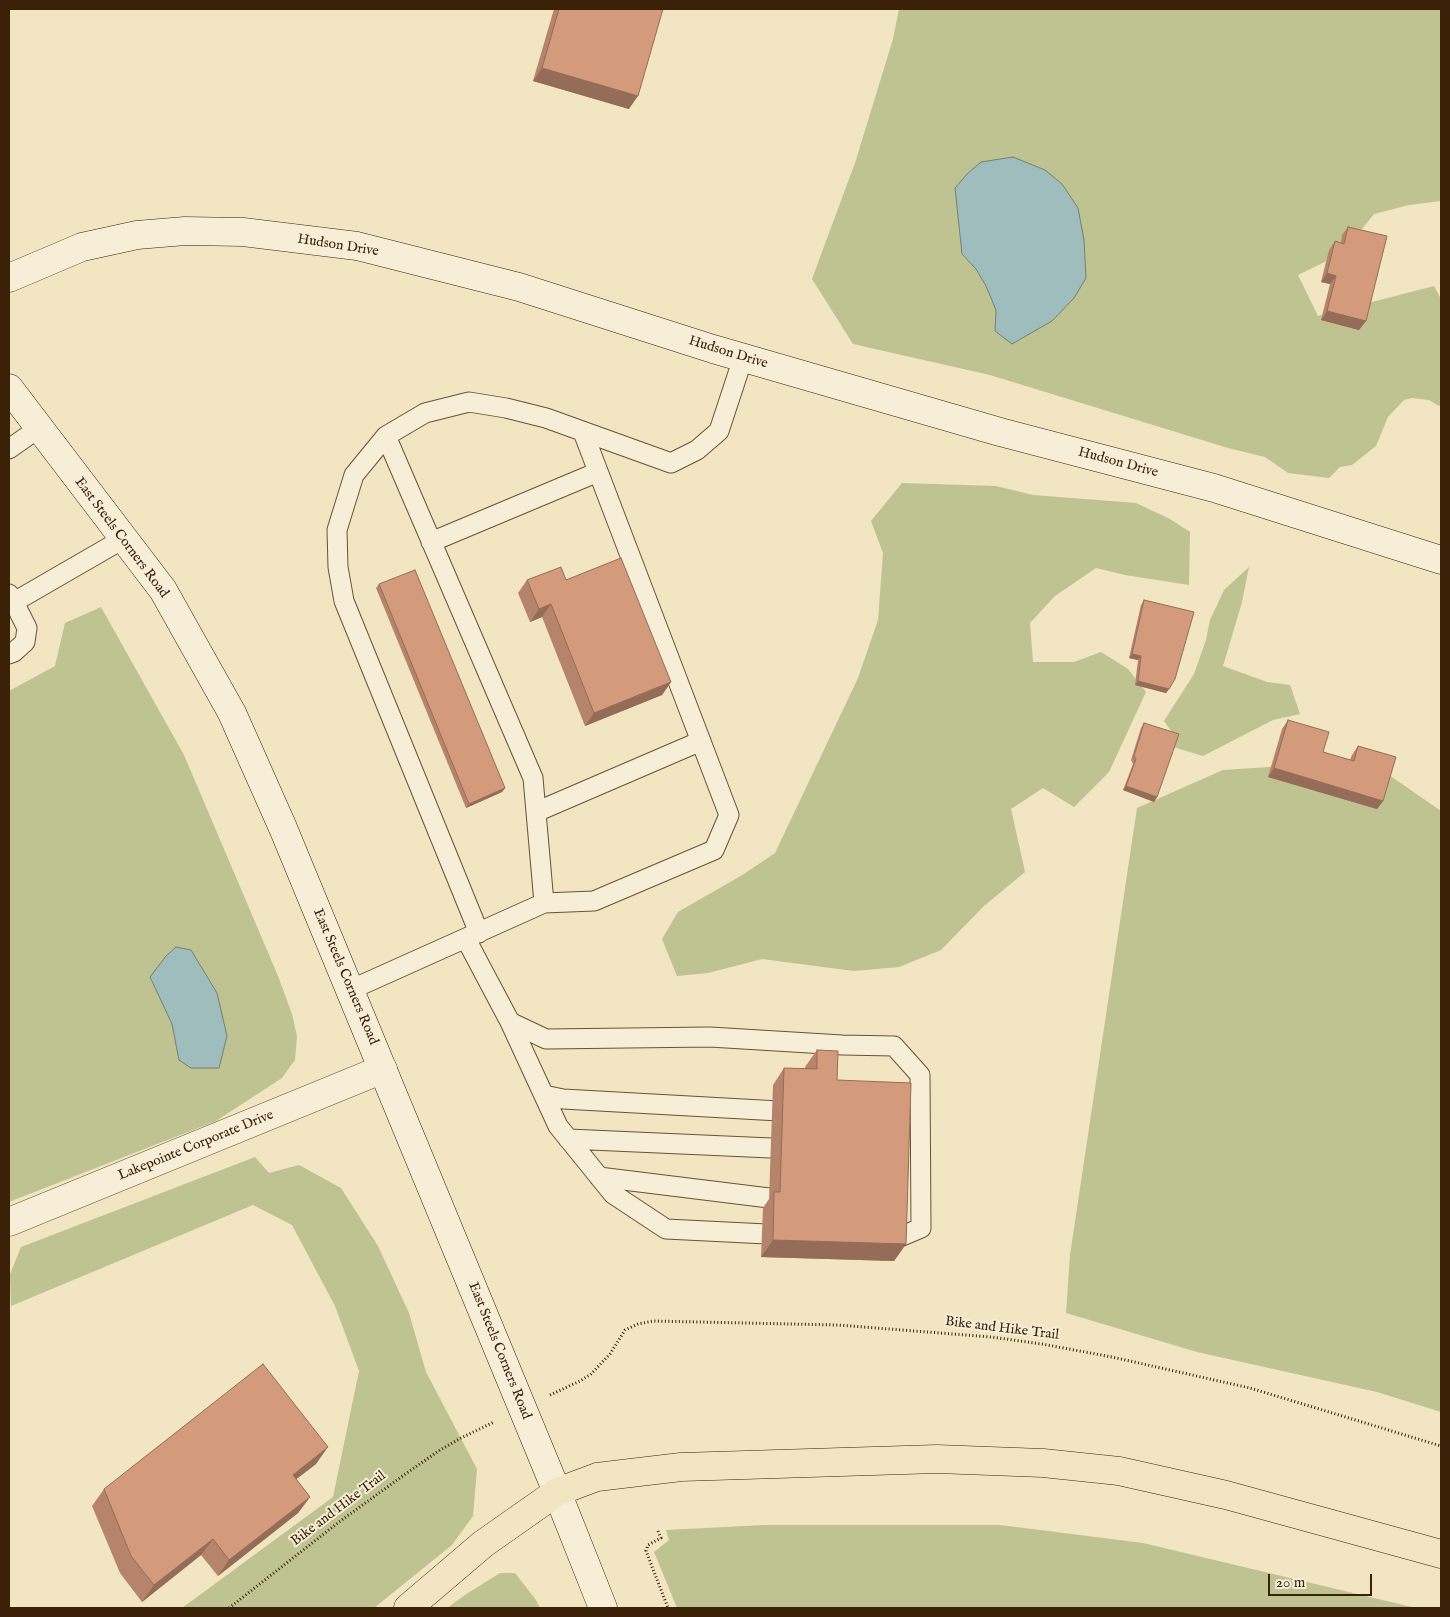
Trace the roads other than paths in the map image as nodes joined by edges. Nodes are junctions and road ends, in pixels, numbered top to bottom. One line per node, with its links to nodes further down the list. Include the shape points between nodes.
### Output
1 (9, 278): 2 (street, Hudson Drive, via 82,248 137,235 185,231 243,232 356,246 519,287)
2 (743, 358): 5 (lane, via 719,431 697,450 671,463); 11 (street, Hudson Drive, via 1000,432 1214,488)
3 (9, 388): 4 (street, East Steels Corners Road)
4 (39, 428): 7 (lane); 9 (street, East Steels Corners Road)
5 (583, 432): 6 (lane, via 546,418 469,402 425,413); 8 (lane)
6 (386, 436): 10 (lane); 17 (lane, via 354,475 337,530 338,567 344,601)
7 (9, 449)
8 (598, 472): 10 (lane); 14 (lane)
9 (123, 539): 12 (lane); 18 (street, East Steels Corners Road, via 163,590 232,713)
10 (431, 542): 15 (lane, via 533,778)
11 (1441, 560)
12 (12, 598): 13 (lane, via 27,628 25,642)
13 (9, 654)
14 (701, 742): 15 (lane); 16 (lane, via 729,815 714,850 594,901)
15 (536, 812): 16 (lane)
16 (544, 903): 17 (lane)
17 (472, 936): 18 (lane); 19 (lane)
18 (350, 990): 20 (street, East Steels Corners Road)
19 (510, 1022): 21 (lane); 26 (lane, via 546,1039 710,1037 894,1046 920,1075 912,1112)
20 (383, 1069): 29 (street, Lakepointe Corporate Drive); 32 (street, East Steels Corners Road)
21 (544, 1095): 22 (lane); 23 (lane, via 558,1126)
22 (811, 1113)
23 (568, 1139): 24 (lane); 25 (lane)
24 (810, 1148)
25 (599, 1176): 27 (lane, via 769,1198); 30 (lane, via 613,1194 666,1229)
26 (921, 1190): 28 (lane); 31 (lane, via 921,1228 895,1240)
27 (808, 1199)
28 (901, 1199)
29 (9, 1222)
30 (800, 1236)
31 (866, 1238)
32 (557, 1492): 33 (highway, via 597,1478 682,1467 937,1459 1043,1463 1119,1471 1216,1493); 34 (highway, via 483,1544); 35 (street, East Steels Corners Road)
33 (1441, 1554)
34 (408, 1608)
35 (603, 1608)

